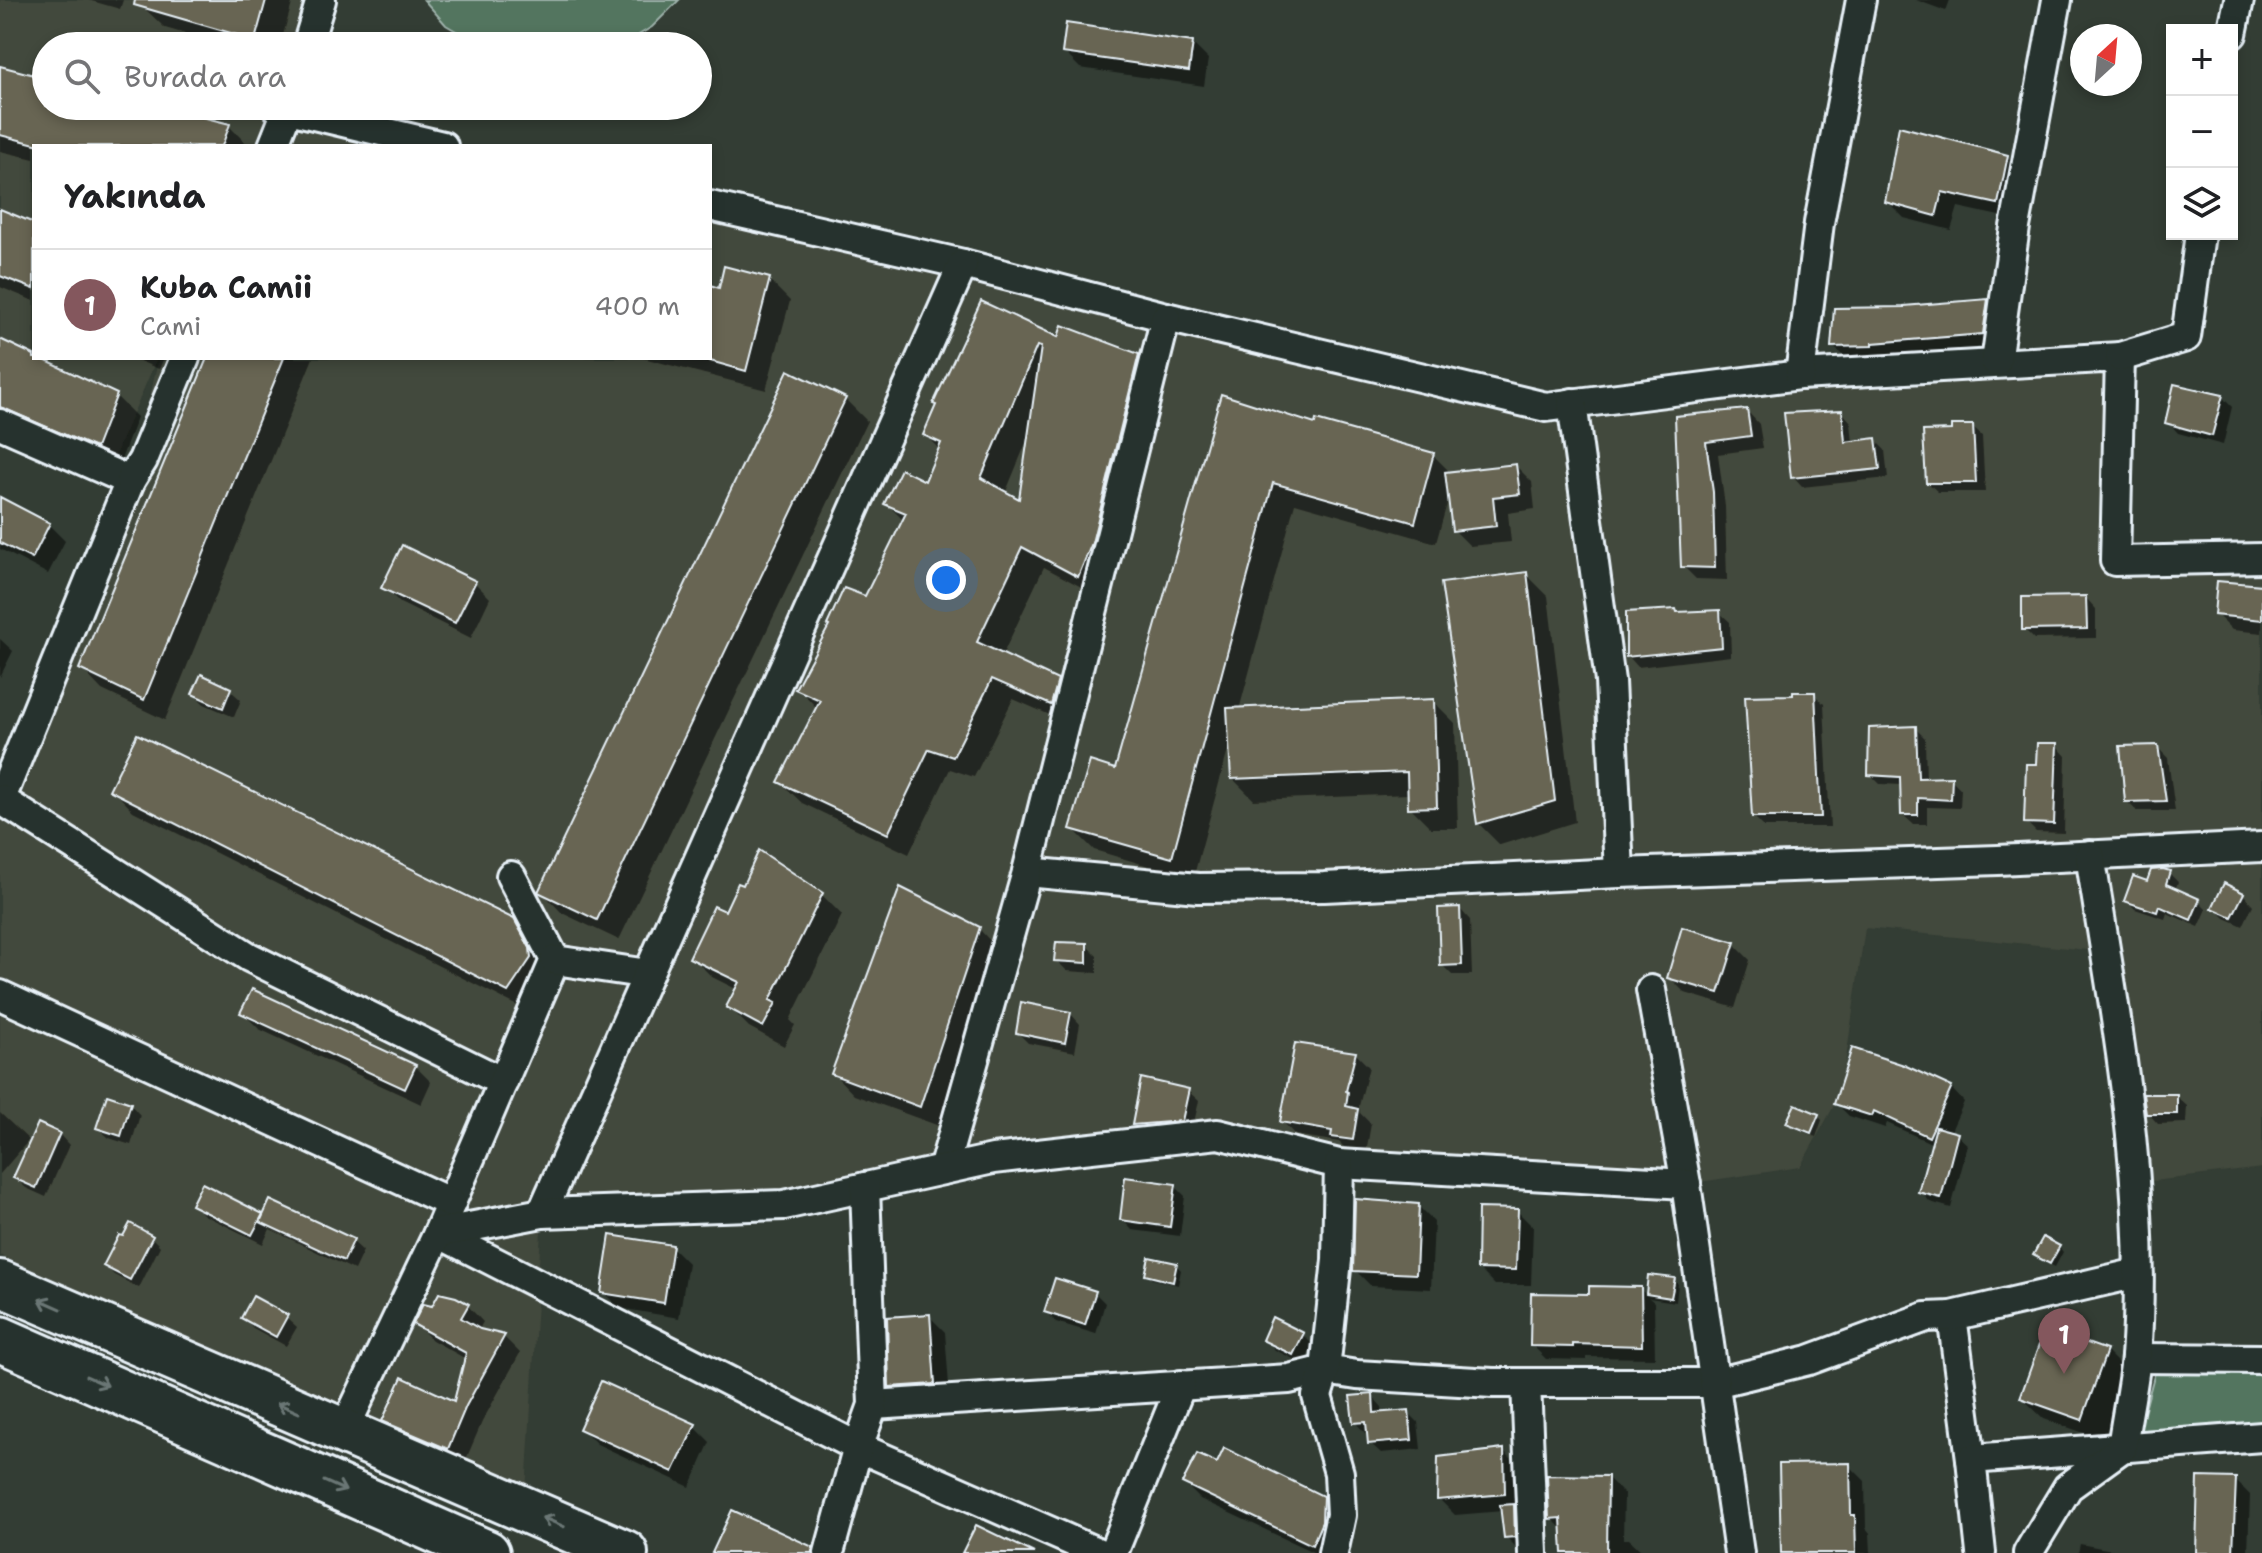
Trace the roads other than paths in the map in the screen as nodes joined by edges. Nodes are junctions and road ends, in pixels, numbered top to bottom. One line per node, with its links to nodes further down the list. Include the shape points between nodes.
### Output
1 (321, 0): 6 (street)
2 (1861, 0): 18 (street, via 1819,223)
3 (2057, 0): 17 (street)
4 (2239, 0): 5 (street)
5 (2234, 24)
6 (311, 32)
7 (281, 120): 9 (street)
8 (338, 120): 10 (street)
9 (274, 144)
10 (435, 144)
11 (712, 206): 13 (street)
12 (2199, 240): 15 (street, via 2186,337)
13 (963, 264): 14 (street); 30 (street)
14 (1166, 317): 19 (street, via 1546,407); 26 (street)
15 (2120, 357): 17 (street); 22 (street, via 2115,561)
16 (184, 360): 21 (street)
17 (1996, 362): 18 (street)
18 (1800, 375): 19 (street)
19 (1572, 403): 27 (street, via 1610,681)
20 (2, 430): 21 (street)
21 (130, 481): 23 (street)
22 (2262, 558)
23 (0, 800): 33 (street, via 249,957)
24 (2262, 847): 25 (street)
25 (2090, 855): 27 (street); 41 (street, via 2127,1096)
26 (1027, 872): 27 (street, via 1198,888); 35 (street)
27 (1619, 873)
28 (511, 876): 29 (street)
29 (555, 960): 30 (street); 33 (street)
30 (648, 974): 39 (street)
31 (1651, 990): 36 (street)
32 (0, 995): 38 (street)
33 (503, 1082): 38 (street)
34 (1339, 1164): 35 (street, via 1218,1134 993,1159); 36 (street); 47 (street, via 1337,1260)
35 (943, 1170): 37 (street)
36 (1686, 1184): 49 (street)
37 (865, 1187): 39 (street, via 784,1205); 51 (street)
38 (451, 1203): 40 (street)
39 (542, 1213): 40 (street)
40 (438, 1233): 52 (street); 54 (street)
41 (2138, 1273): 43 (street); 45 (street)
42 (0, 1283): 52 (main road, one-way to 42)
43 (1952, 1316): 49 (street, via 1926,1317 1809,1360); 56 (street)
44 (0, 1339): 57 (main road, one-way to 57)
45 (2136, 1358): 46 (street); 55 (street)
46 (2262, 1359)
47 (1325, 1370): 48 (street); 50 (street, via 1289,1379); 62 (street, via 1317,1396 1339,1473 1341,1515)
48 (1526, 1383): 49 (street); 63 (street)
49 (1715, 1383): 64 (street)
50 (1181, 1385): 51 (street); 61 (street)
51 (873, 1405): 54 (street)
52 (343, 1432): 58 (main road, one-way to 52)
53 (2262, 1437): 55 (street)
54 (858, 1447): 59 (street); 60 (street)
55 (2122, 1448): 56 (street); 66 (street, via 2068,1487)
56 (1971, 1459): 65 (street)
57 (487, 1553)
58 (625, 1553)
59 (829, 1553)
60 (1099, 1553)
61 (1113, 1553)
62 (1333, 1553)
63 (1533, 1553)
64 (1739, 1553)
65 (1981, 1553)
66 (2028, 1553)

